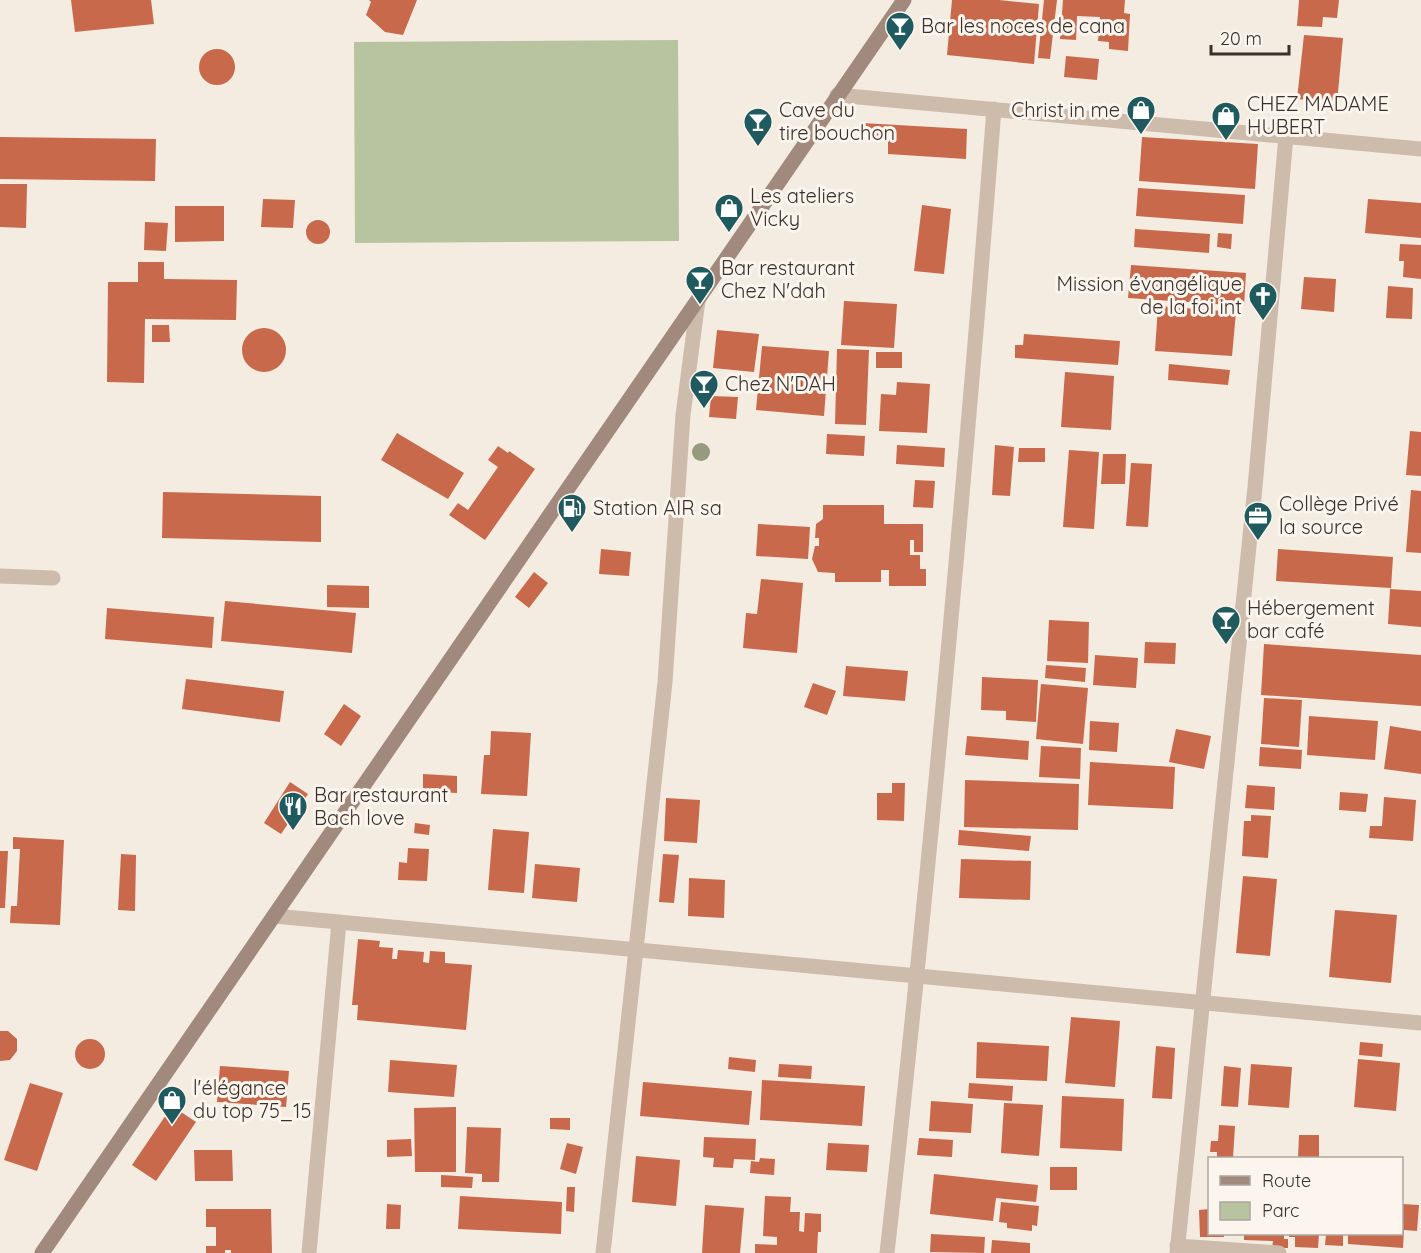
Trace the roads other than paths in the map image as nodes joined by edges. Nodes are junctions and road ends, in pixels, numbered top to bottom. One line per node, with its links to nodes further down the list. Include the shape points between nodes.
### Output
1 (904, 0): 2 (street)
2 (837, 95): 3 (street); 6 (street)
3 (994, 109): 4 (street); 12 (street)
4 (1286, 136): 5 (street); 13 (street)
5 (1421, 149)
6 (698, 300): 9 (street); 11 (street, via 683,415 665,682)
7 (0, 576): 8 (street)
8 (53, 578)
9 (274, 916): 10 (street); 16 (street)
10 (339, 922): 11 (street); 17 (street)
11 (635, 950): 12 (street); 18 (street)
12 (918, 976): 13 (street); 19 (street)
13 (1203, 1003): 14 (street); 15 (street)
14 (1421, 1023)
15 (1177, 1250): 20 (street)
16 (42, 1253)
17 (309, 1253)
18 (603, 1253)
19 (887, 1253)
20 (1279, 1253)

